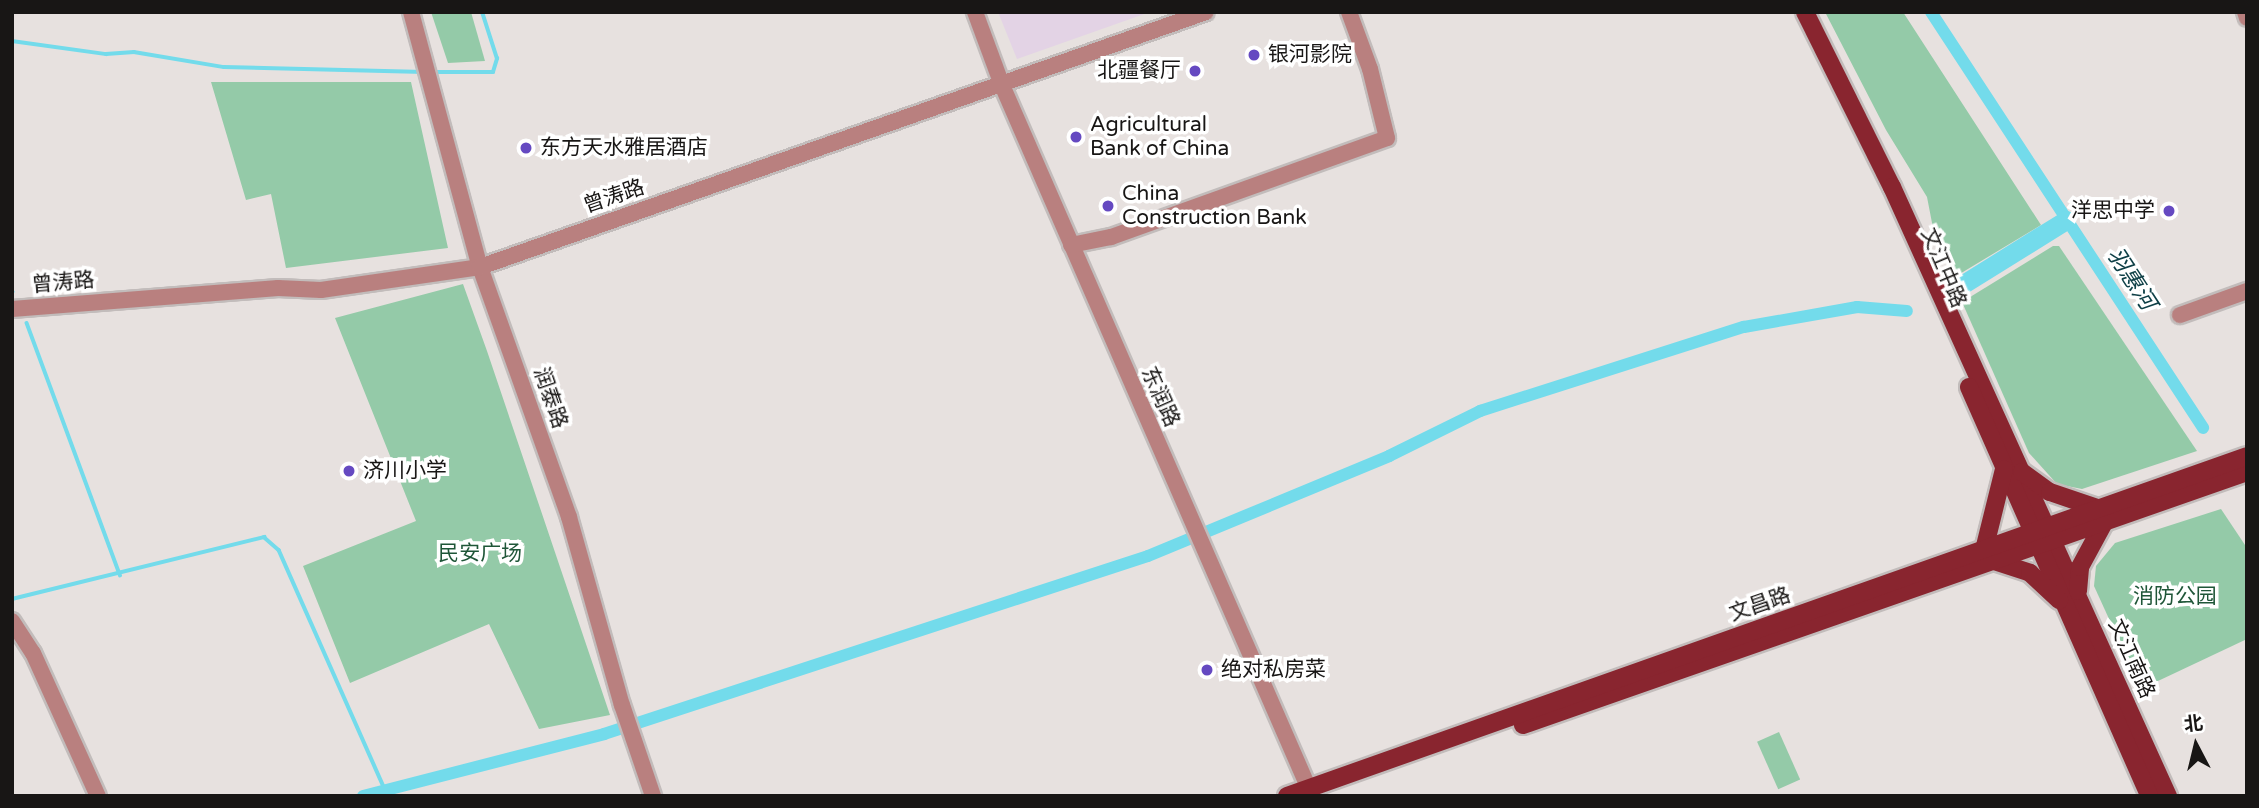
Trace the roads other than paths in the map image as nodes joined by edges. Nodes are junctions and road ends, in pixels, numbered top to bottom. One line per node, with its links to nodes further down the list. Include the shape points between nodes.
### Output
1 (411, 12): 11 (street, 润泰路)
2 (975, 12): 9 (street, 东润路)
3 (1206, 12): 9 (street, 曾涛路)
4 (1349, 12): 10 (street, via 1370,69 1387,138 1111,237)
5 (1796, 12): 16 (main road, 文江中路)
6 (1805, 12): 16 (main road, 文江中路, via 1892,187)
7 (2245, 12): 8 (street)
8 (2247, 18)
9 (1002, 85): 10 (street, 东润路); 11 (street, 曾涛路)
10 (1071, 245): 23 (street, 东润路)
11 (480, 267): 13 (street, 曾涛路, via 321,289 271,288); 25 (street, 润泰路, via 569,517)
12 (2247, 291): 14 (street)
13 (12, 309)
14 (2180, 315)
15 (2247, 456): 18 (main road, 文昌路)
16 (2012, 469): 18 (main road); 19 (main road, 文江中路); 20 (main road)
17 (2247, 472): 18 (main road, 文昌路)
18 (2101, 514): 19 (main road, 文昌路); 21 (main road)
19 (2042, 535): 20 (main road, 文昌路); 21 (main road, 文江南路)
20 (1989, 555): 21 (main road, via 2030,573); 23 (main road, 文昌路)
21 (2072, 600): 27 (main road, 文江南路); 28 (main road, 文江南路)
22 (12, 622): 24 (street, via 33,653)
23 (1314, 793): 26 (main road, 文昌路)
24 (98, 796)
25 (653, 796)
26 (1287, 796)
27 (2150, 796)
28 (2168, 796)

